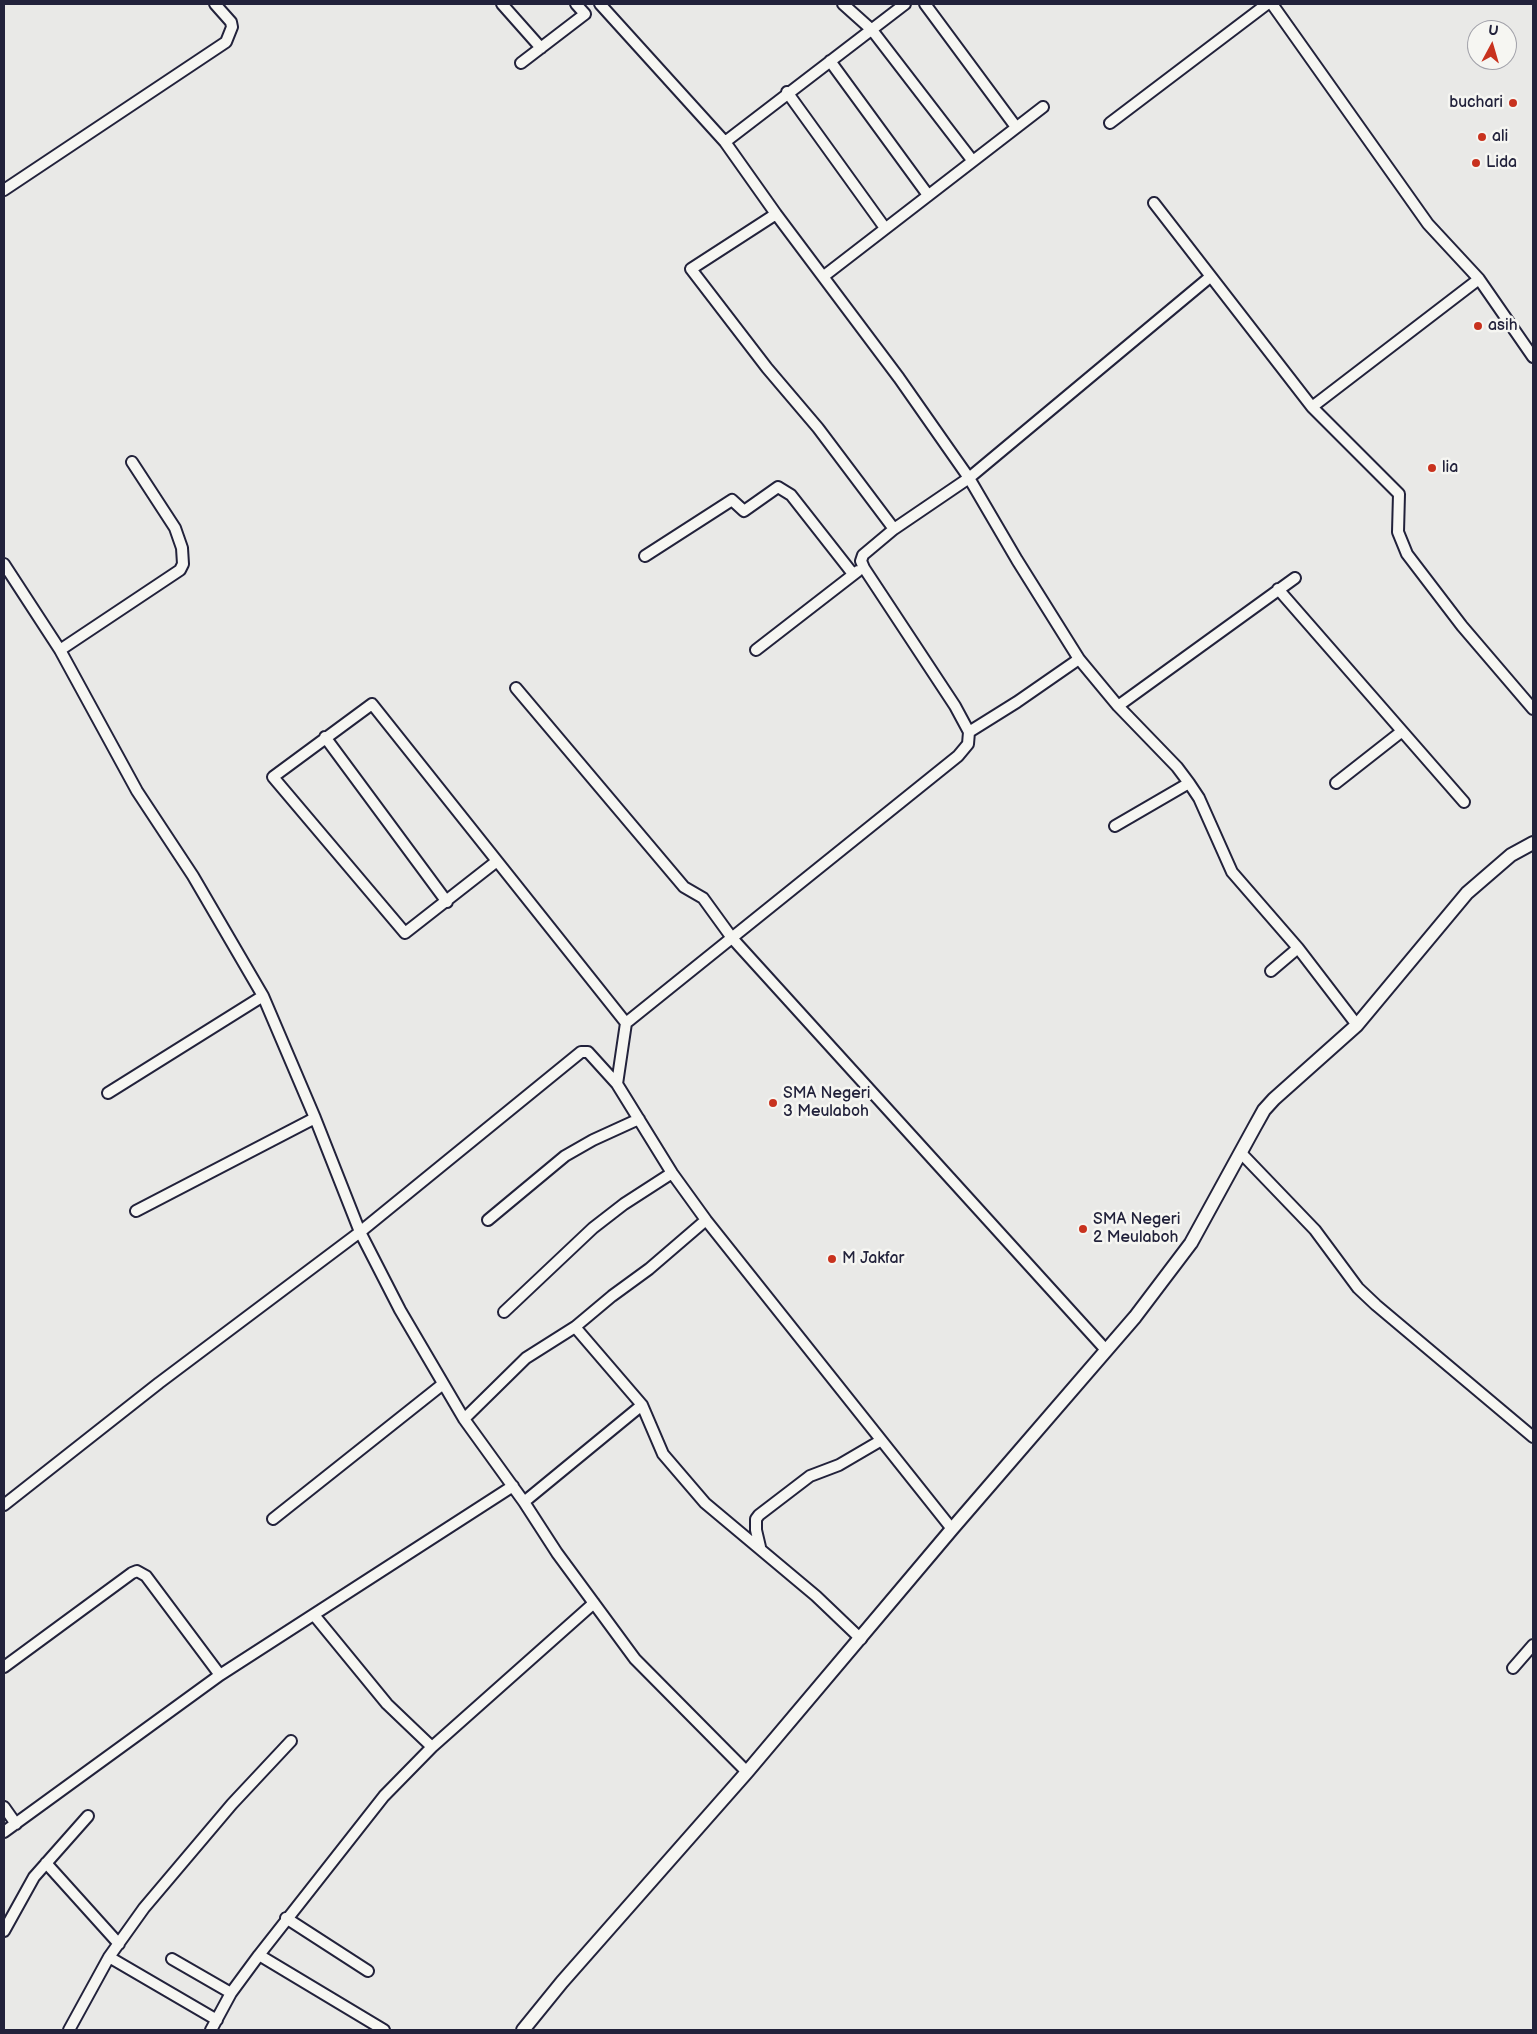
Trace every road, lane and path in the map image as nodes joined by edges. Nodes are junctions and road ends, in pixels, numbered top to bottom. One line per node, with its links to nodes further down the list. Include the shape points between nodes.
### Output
1 (215, 4): 20 (street, via 232,28 226,42)
2 (502, 4): 11 (street)
3 (576, 4): 11 (street, via 585,14)
4 (600, 4): 18 (street)
5 (843, 4): 10 (street)
6 (905, 4): 10 (street)
7 (926, 4): 17 (street)
8 (1267, 4): 16 (street)
9 (1272, 4): 27 (street, via 1428,224)
10 (872, 30): 12 (street); 19 (street)
11 (541, 48): 13 (street)
12 (830, 61): 14 (street); 21 (street)
13 (521, 63)
14 (787, 92): 18 (street); 24 (street)
15 (1043, 107): 17 (street)
16 (1110, 123)
17 (1016, 127): 19 (street)
18 (725, 142): 23 (street)
19 (972, 160): 21 (street)
20 (4, 190)
21 (928, 195): 24 (street)
22 (1154, 203): 26 (street)
23 (776, 214): 25 (street); 32 (street, via 691,269)
24 (885, 228): 25 (street)
25 (824, 276): 31 (street)
26 (1210, 277): 29 (street); 31 (street)
27 (1478, 280): 28 (street); 29 (street)
28 (1533, 357)
29 (1312, 407): 44 (street, via 1399,494 1398,532 1406,554)
30 (132, 462): 39 (street, via 175,528 183,564 180,570)
31 (969, 478): 32 (street); 41 (street)
32 (894, 529): 35 (street, via 863,555)
33 (645, 556): 36 (street, via 732,500 744,511 778,487 791,495)
34 (4, 564): 39 (street)
35 (864, 568): 36 (street); 45 (street, via 955,706)
36 (853, 574): 40 (street)
37 (1295, 578): 38 (street)
38 (1278, 590): 43 (street); 46 (street)
39 (60, 650): 58 (street, via 137,791 193,876)
40 (756, 650)
41 (1079, 659): 43 (street); 45 (street)
42 (516, 688): 55 (street, via 684,887 704,898)
43 (1118, 706): 48 (street)
44 (1533, 710)
45 (968, 732): 55 (street, via 968,744 958,756)
46 (1401, 732): 49 (street); 50 (street)
47 (325, 737): 53 (street, via 372,704); 54 (street); 54 (street, via 272,777 405,933)
48 (1189, 783): 51 (street); 56 (street, via 1232,872)
49 (1336, 783)
50 (1464, 802)
51 (1115, 826)
52 (1533, 843): 60 (main road, via 1511,855 1467,893)
53 (497, 861): 54 (street); 59 (street)
54 (447, 902)
55 (732, 938): 59 (street); 73 (street)
56 (1298, 948): 57 (street); 60 (street)
57 (1271, 971)
58 (263, 996): 62 (street); 63 (street)
59 (626, 1023): 61 (street)
60 (1358, 1025): 65 (main road, via 1274,1099 1264,1110)
61 (617, 1084): 64 (street); 70 (street, via 588,1052 581,1052)
62 (108, 1093)
63 (315, 1118): 67 (street); 70 (street)
64 (639, 1119): 66 (street); 68 (street, via 565,1156)
65 (1241, 1153): 73 (main road, via 1191,1243); 77 (street, via 1315,1230 1364,1294)
66 (672, 1173): 69 (street); 71 (street, via 594,1228)
67 (136, 1212)
68 (488, 1220)
69 (706, 1220): 72 (street); 78 (street)
70 (360, 1232): 74 (street); 81 (street)
71 (504, 1312)
72 (575, 1326): 75 (street); 76 (street, via 526,1358)
73 (1106, 1350): 83 (main road)
74 (443, 1384): 76 (street); 82 (street)
75 (642, 1405): 80 (street); 84 (street, via 663,1454 705,1503)
76 (464, 1419): 79 (street)
77 (1533, 1437)
78 (880, 1441): 83 (street); 84 (street, via 839,1465 810,1476 759,1515 756,1530)
79 (513, 1486): 80 (street); 86 (street)
80 (524, 1502): 85 (street)
81 (4, 1505)
82 (273, 1518)
83 (952, 1529): 87 (main road)
84 (760, 1547): 87 (street)
85 (594, 1603): 93 (street); 94 (street, via 635,1659)
86 (314, 1615): 91 (street); 93 (street, via 387,1704)
87 (861, 1639): 94 (main road)
88 (1533, 1645): 90 (street)
89 (4, 1668): 91 (street, via 137,1571 146,1576)
90 (1513, 1668)
91 (220, 1675): 97 (street)
92 (291, 1741): 102 (street, via 232,1804 144,1908)
93 (432, 1747): 100 (street, via 384,1796)
94 (747, 1772): 112 (main road)
95 (4, 1807): 97 (street)
96 (88, 1816): 99 (street)
97 (16, 1824): 98 (street)
98 (4, 1832)
99 (46, 1864): 101 (street, via 34,1877); 102 (street)
100 (286, 1918): 103 (street); 106 (street)
101 (4, 1932)
102 (119, 1944): 104 (street)
103 (258, 1955): 107 (street); 111 (street)
104 (109, 1957): 108 (street); 109 (street)
105 (172, 1959): 107 (street)
106 (368, 1971)
107 (231, 1993): 108 (street)
108 (217, 2020): 110 (street)
109 (69, 2030)
110 (212, 2030)
111 (384, 2030)
112 (523, 2030)

